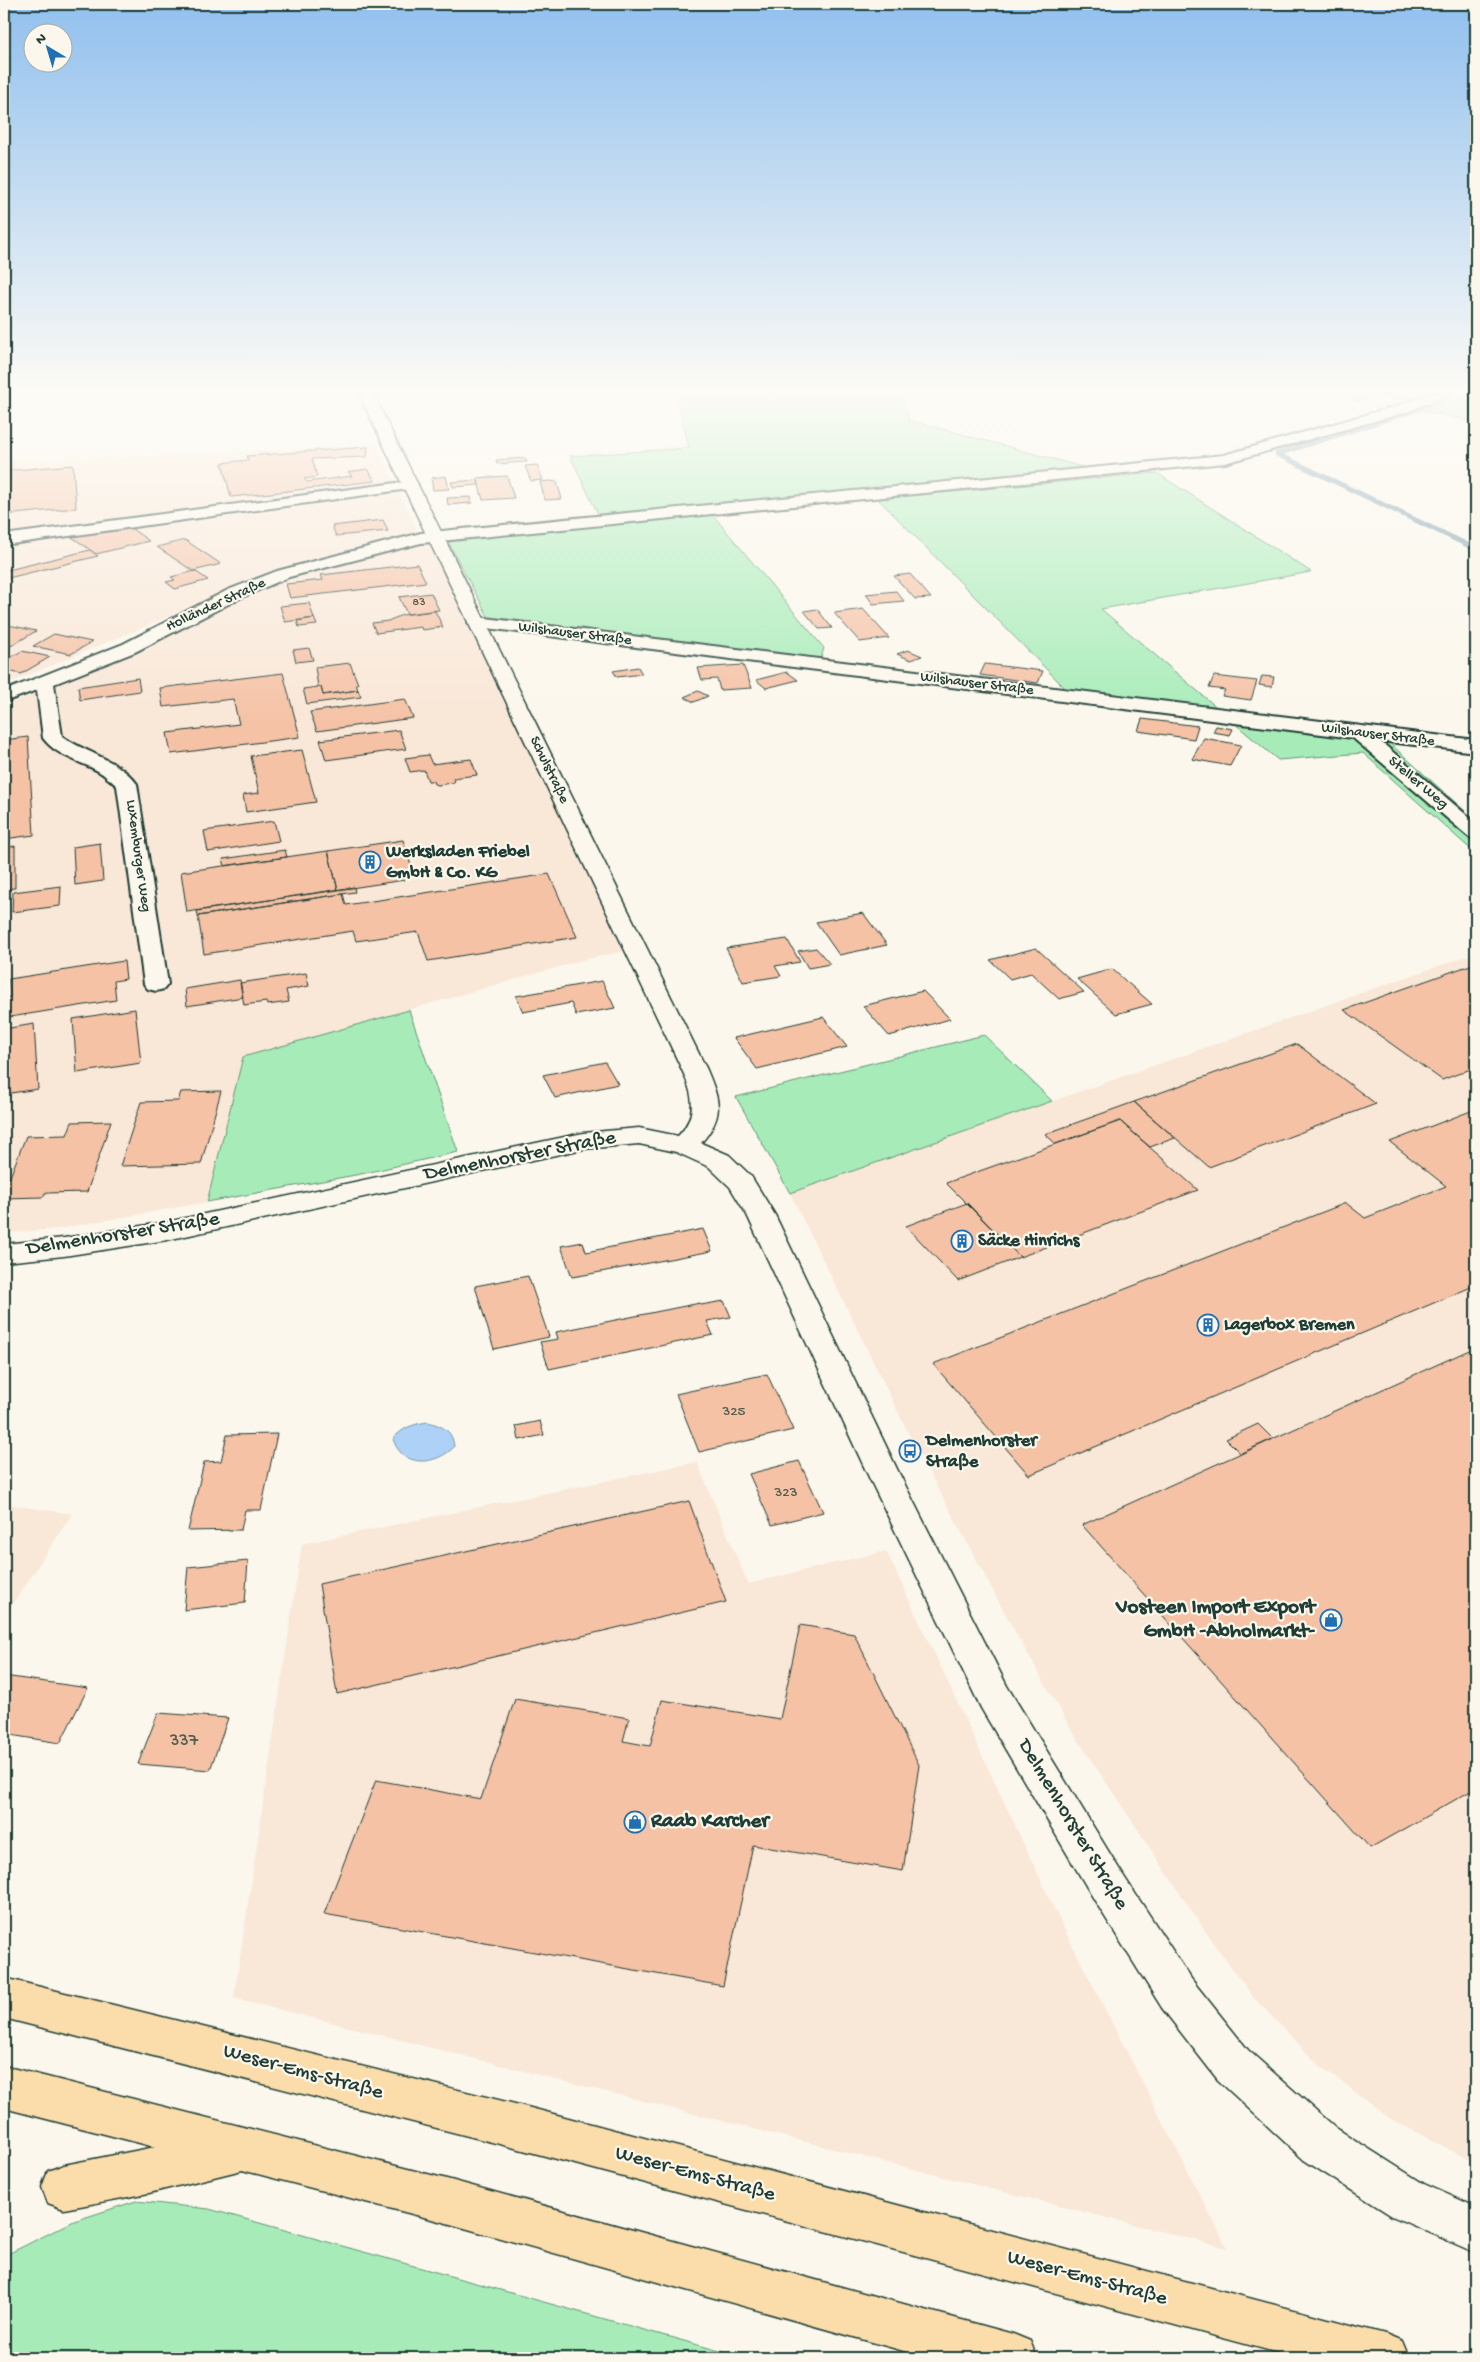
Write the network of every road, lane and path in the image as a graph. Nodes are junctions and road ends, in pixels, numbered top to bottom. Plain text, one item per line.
1 (269, 504) edge
2 (421, 504) edge
3 (762, 504) edge
4 (437, 536) junction
5 (4, 540) edge
6 (477, 622) junction
7 (45, 680) junction
8 (4, 697) edge
9 (1359, 733) junction
10 (1476, 746) edge
11 (1476, 833) edge
12 (156, 984) dead end
13 (684, 1145) junction
14 (4, 1253) edge
15 (4, 1998) edge
16 (4, 2087) edge
17 (243, 2149) junction
18 (64, 2187) dead end
19 (1476, 2230) edge
20 (1013, 2358) edge
21 (1385, 2358) edge

1 - 5 street
2 - 4 street, Schulstraße
3 - 4 street, Holländer Straße
4 - 6 street, Schulstraße
4 - 7 street, Holländer Straße
6 - 9 street, Wilshauser Straße
6 - 13 street, Schulstraße
7 - 8 street, Holländer Straße
7 - 12 street, Luxemburger Weg
9 - 10 street, Wilshauser Straße
9 - 11 street, Steller Weg
13 - 14 street, Delmenhorster Straße
13 - 19 street, Delmenhorster Straße
15 - 21 highway, Weser-Ems-Straße
16 - 17 highway
17 - 18 highway
17 - 20 highway

